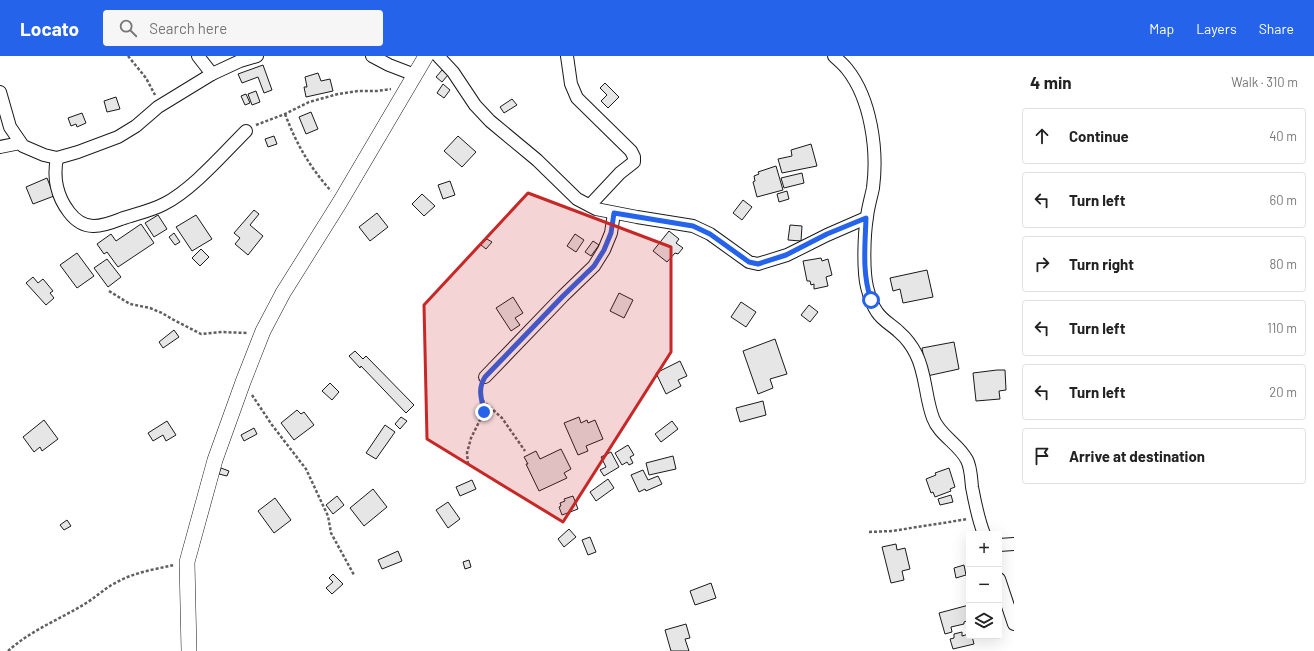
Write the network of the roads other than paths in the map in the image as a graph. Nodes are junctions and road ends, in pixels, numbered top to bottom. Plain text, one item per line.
1 (198, 56) edge
2 (257, 56) edge
3 (372, 56) edge
4 (426, 56) edge
5 (438, 56) edge
6 (567, 56) edge
7 (834, 56) edge
8 (212, 74) junction
9 (413, 79) junction
10 (0, 92) edge
11 (246, 131) road end
12 (20, 143) junction
13 (0, 146) edge
14 (57, 158) junction
15 (590, 205) junction
16 (614, 213) junction
17 (866, 218) junction
18 (485, 377) road end
19 (983, 531) edge
20 (1014, 544) edge
21 (1002, 545) edge
22 (1002, 588) edge
23 (1014, 624) edge
24 (189, 651) edge

1 - 8 street
2 - 8 street
3 - 9 street
4 - 9 street
5 - 15 street
6 - 15 street
7 - 17 street
8 - 14 street
9 - 24 street
10 - 12 street
11 - 14 street
12 - 13 street
12 - 14 street
15 - 16 street
16 - 17 street
16 - 18 street
17 - 19 street
20 - 21 street
22 - 23 street

